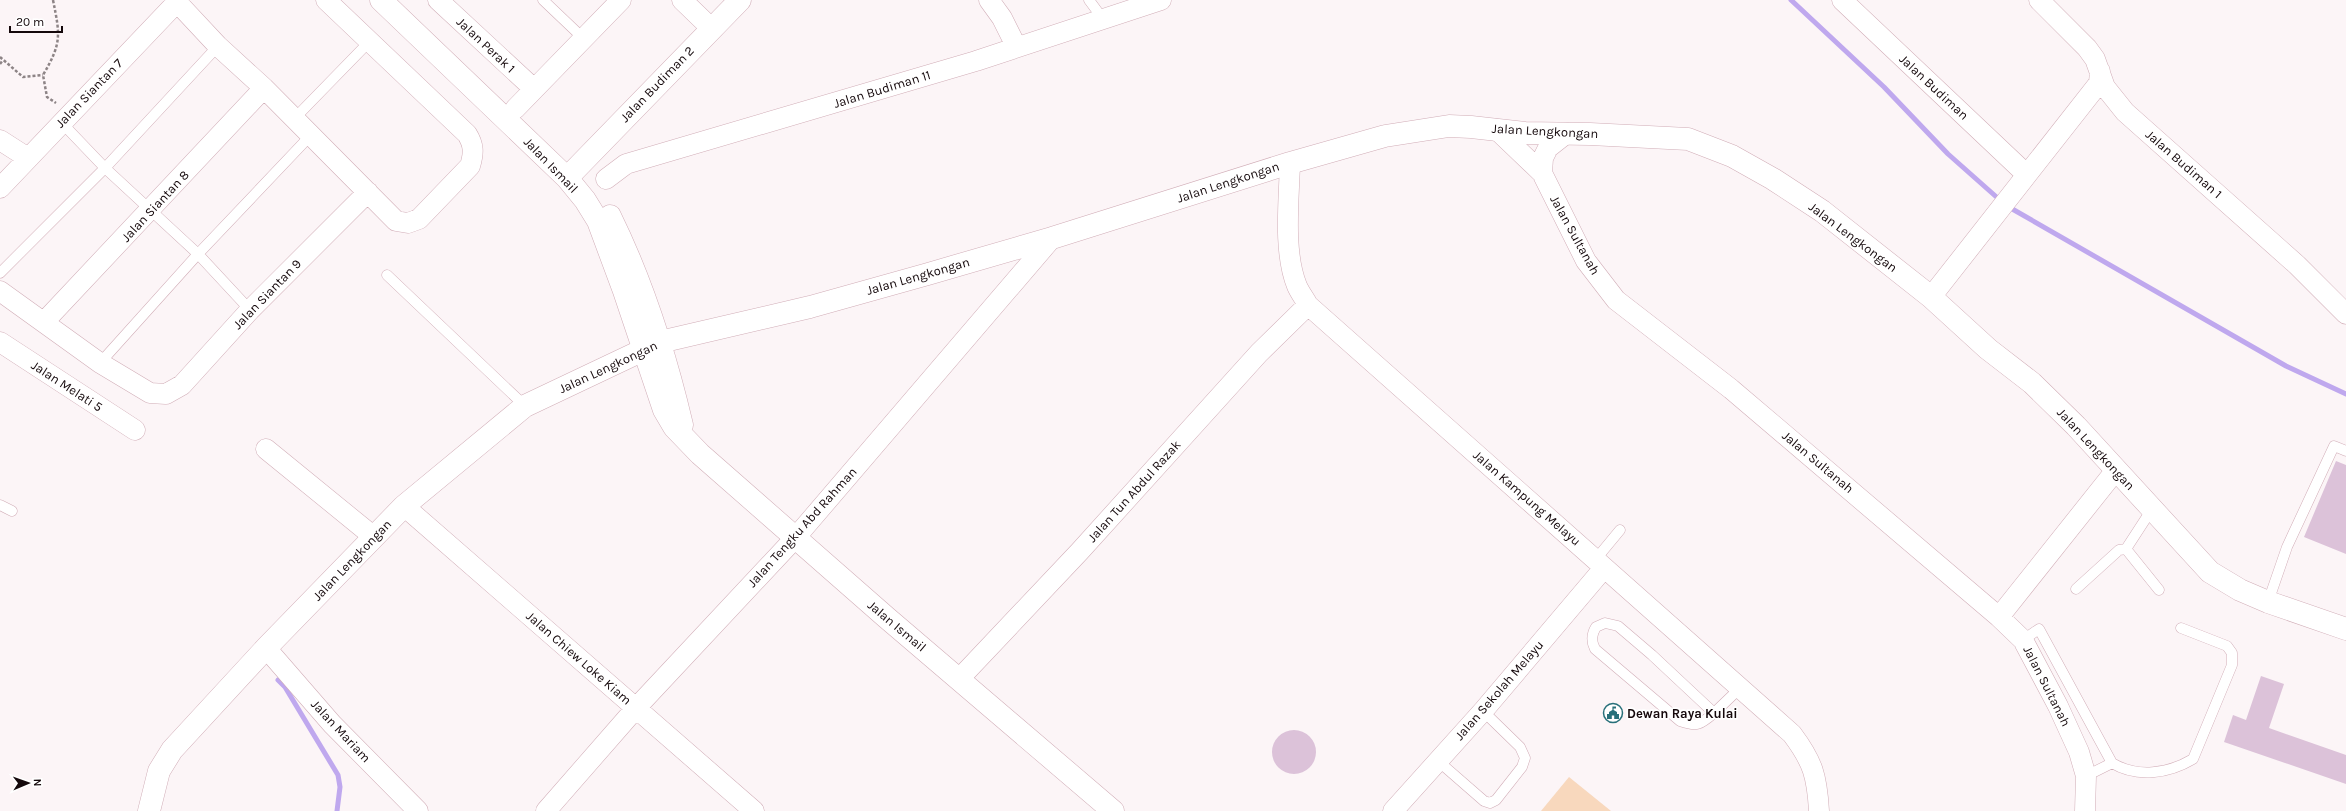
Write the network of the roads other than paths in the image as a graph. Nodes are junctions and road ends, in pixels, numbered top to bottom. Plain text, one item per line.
1 (326, 0) edge
2 (381, 0) edge
3 (400, 0) edge
4 (438, 0) edge
5 (543, 0) edge
6 (622, 0) edge
7 (682, 0) edge
8 (740, 0) edge
9 (989, 0) edge
10 (1089, 0) edge
11 (1160, 0) edge
12 (1842, 0) edge
13 (2039, 0) edge
14 (177, 1) edge
15 (1103, 18) junction
16 (711, 28) junction
17 (584, 39) junction
18 (369, 42) junction
19 (218, 46) junction
20 (1016, 46) junction
21 (2100, 71) junction
22 (264, 88) junction
23 (534, 89) junction
24 (514, 109) junction
25 (65, 118) junction
26 (294, 119) junction
27 (1496, 129) junction
28 (1568, 133) junction
29 (310, 136) junction
30 (0, 140) edge
31 (28, 158) junction
32 (1290, 163) junction
33 (105, 168) junction
34 (571, 173) junction
35 (1542, 173) junction
36 (2026, 174) junction
37 (606, 179) dead end
38 (0, 188) edge
39 (368, 192) junction
40 (150, 212) junction
41 (1052, 238) junction
42 (198, 254) junction
43 (0, 273) edge
44 (387, 275) dead end
45 (0, 291) edge
46 (1931, 297) junction
47 (1308, 305) junction
48 (250, 310) junction
49 (2346, 314) edge
50 (44, 322) junction
51 (0, 342) edge
52 (652, 346) junction
53 (100, 363) junction
54 (525, 406) junction
55 (135, 430) dead end
56 (266, 449) dead end
57 (2346, 451) edge
58 (2116, 470) junction
59 (0, 505) edge
60 (404, 506) junction
61 (2152, 509) junction
62 (12, 511) dead end
63 (1620, 530) dead end
64 (374, 537) junction
65 (796, 537) junction
66 (2126, 549) junction
67 (1600, 564) junction
68 (2076, 589) dead end
69 (2159, 590) dead end
70 (2268, 602) junction
71 (1999, 617) junction
72 (2181, 628) dead end
73 (2346, 629) edge
74 (2023, 640) junction
75 (266, 648) junction
76 (960, 678) junction
77 (1740, 688) junction
78 (636, 708) junction
79 (1483, 711) junction
80 (1714, 713) junction
81 (1437, 760) junction
82 (2112, 763) junction
83 (2086, 776) junction
84 (149, 811) edge
85 (418, 811) edge
86 (546, 811) edge
87 (754, 811) edge
88 (1113, 811) edge
89 (1393, 811) edge
90 (1819, 811) edge
91 (2085, 811) edge

1 - 18 street
2 - 34 street, Jalan Ismail
3 - 24 street, Jalan Ismail
4 - 23 street, Jalan Perak 1
5 - 17 lane
6 - 17 street
7 - 16 street
8 - 16 street, Jalan Budiman 2
9 - 20 street
10 - 15 lane
11 - 15 street, Jalan Budiman 11
12 - 36 street, Jalan Budiman
13 - 21 street, Jalan Budiman 1
14 - 19 street
14 - 25 street, Jalan Siantan 7
15 - 20 street, Jalan Budiman 11
16 - 34 street, Jalan Budiman 2
17 - 23 street
18 - 26 lane
18 - 39 street
19 - 22 street
19 - 33 lane
20 - 37 street, Jalan Budiman 11
21 - 36 street
21 - 49 street, Jalan Budiman 1
22 - 26 street
22 - 40 street, Jalan Siantan 8
23 - 24 street
24 - 34 street, Jalan Ismail
25 - 31 street, Jalan Siantan 7
25 - 33 lane
26 - 29 street
27 - 28 street, Jalan Lengkongan
27 - 32 street, Jalan Lengkongan
27 - 35 street, Jalan Sultanah
28 - 35 street
28 - 46 street, Jalan Lengkongan
29 - 39 street
29 - 42 lane
30 - 31 street
31 - 38 street, Jalan Siantan 7
32 - 41 street, Jalan Lengkongan
32 - 47 street, Jalan Kampung Melayu
33 - 40 lane
33 - 43 lane
34 - 52 street, Jalan Ismail
35 - 71 street, Jalan Sultanah
36 - 46 street
39 - 48 street, Jalan Siantan 9
40 - 42 lane
40 - 50 street, Jalan Siantan 8
41 - 52 street, Jalan Lengkongan
41 - 65 street, Jalan Tengku Abd Rahman
42 - 48 lane
42 - 53 lane
44 - 54 lane
45 - 50 street
46 - 58 street, Jalan Lengkongan
47 - 67 street, Jalan Kampung Melayu
47 - 76 street, Jalan Tun Abdul Razak
48 - 53 street, Jalan Siantan 9
50 - 53 street
51 - 55 street, Jalan Melati 5
52 - 54 street, Jalan Lengkongan
52 - 65 street, Jalan Ismail
54 - 60 street, Jalan Lengkongan
56 - 64 street
57 - 70 lane
58 - 61 street, Jalan Lengkongan
58 - 71 street
59 - 62 lane
60 - 64 street, Jalan Lengkongan
60 - 78 street, Jalan Chiew Loke Kiam
61 - 66 lane
61 - 70 street, Jalan Lengkongan
63 - 67 lane
64 - 75 street, Jalan Lengkongan
65 - 76 street, Jalan Ismail
65 - 78 street, Jalan Tengku Abd Rahman
66 - 68 lane
66 - 69 lane
67 - 77 street, Jalan Kampung Melayu
67 - 79 street, Jalan Sekolah Melayu
70 - 73 street, Jalan Lengkongan
71 - 74 street, Jalan Sultanah
72 - 82 lane
74 - 82 lane
74 - 83 street, Jalan Sultanah
75 - 84 street, Jalan Lengkongan
75 - 85 street, Jalan Mariam
76 - 88 street, Jalan Ismail
77 - 80 lane
77 - 90 street, Jalan Kampung Melayu
78 - 86 street, Jalan Tengku Abd Rahman
78 - 87 street, Jalan Chiew Loke Kiam
79 - 81 street, Jalan Sekolah Melayu
79 - 81 lane
80 - 80 lane
81 - 89 street, Jalan Sekolah Melayu
82 - 83 lane
83 - 91 street, Jalan Sultanah

